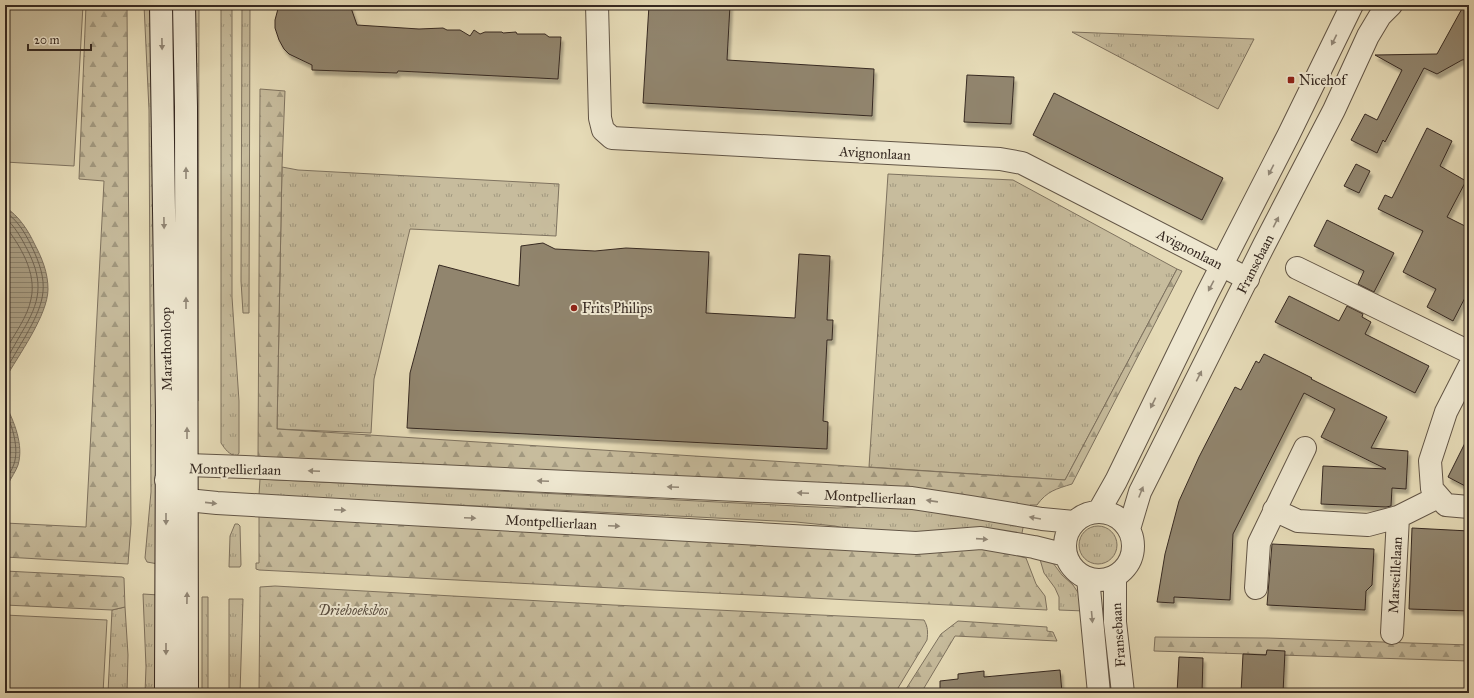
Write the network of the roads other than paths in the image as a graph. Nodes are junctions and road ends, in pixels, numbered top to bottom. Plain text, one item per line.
1 (161, 5) edge
2 (184, 5) edge
3 (597, 5) edge
4 (1352, 5) edge
5 (1391, 5) edge
6 (1222, 265) junction
7 (1297, 268) dead end
8 (1248, 279) junction
9 (1469, 352) edge
10 (1469, 367) edge
11 (1305, 448) dead end
12 (187, 465) junction
13 (166, 480) junction
14 (1438, 497) junction
15 (187, 500) junction
16 (1469, 507) edge
17 (1274, 510) junction
18 (1099, 511) junction
19 (1398, 517) junction
20 (1074, 522) junction
21 (1129, 529) junction
22 (1066, 555) junction
23 (1115, 576) junction
24 (1088, 578) junction
25 (1256, 588) dead end
26 (1392, 633) dead end
27 (166, 693) edge
28 (187, 693) edge
29 (1099, 693) edge
30 (1123, 693) edge

1 -> 13 street, Marathonloop
12 -> 2 street, Marathonloop
3 - 6 street, Avignonlaan
4 -> 6 street, Fransebaan
8 -> 5 street, Fransebaan
6 - 8 street, Avignonlaan
6 -> 18 street, Fransebaan
7 - 9 street
21 -> 8 street, Fransebaan
10 - 14 street
11 - 17 street
12 - 13 street, Montpellierlaan
12 - 15 street, Marathonloop
20 -> 12 street, Montpellierlaan
13 - 15 street, Montpellierlaan
13 -> 27 street, Marathonloop
14 - 16 street
14 - 19 street
15 -> 22 street, Montpellierlaan
28 -> 15 street, Marathonloop
17 - 19 street
17 - 25 street
18 - 20 street
18 - 21 street
19 - 26 street, Marseillelaan
20 - 22 street
21 - 23 street
22 - 24 street
23 - 24 street
23 - 30 street, Fransebaan
24 -> 29 street, Fransebaan

